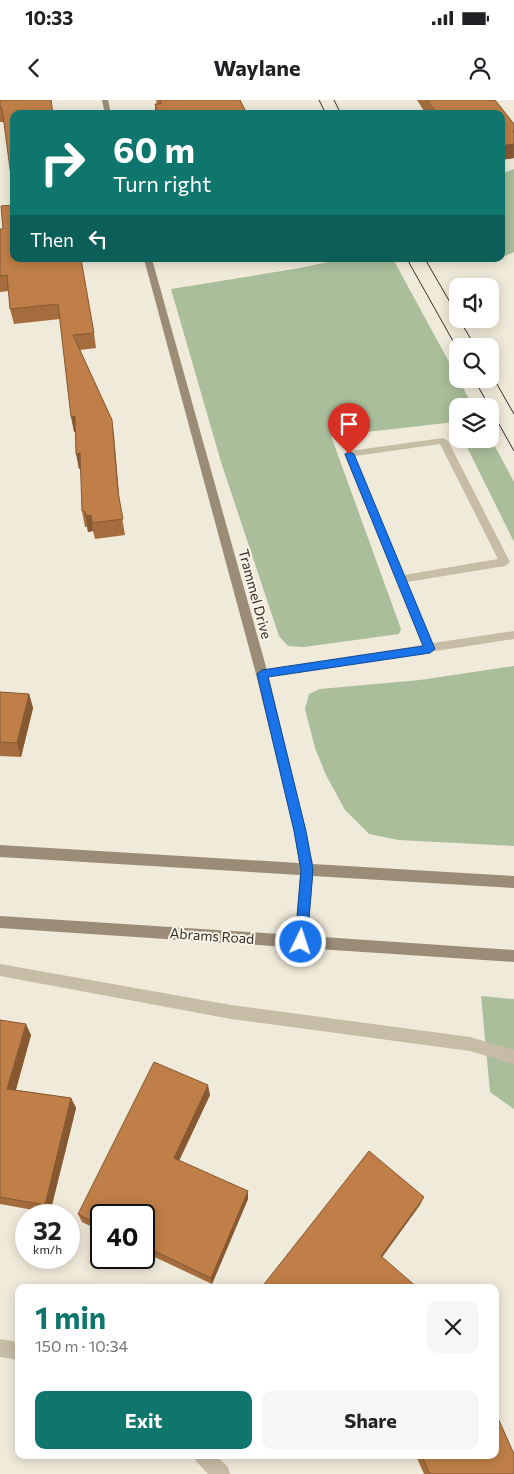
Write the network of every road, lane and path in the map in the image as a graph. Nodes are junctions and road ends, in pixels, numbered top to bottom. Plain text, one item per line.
1 (149, 262) edge
2 (400, 578) junction
3 (514, 635) edge
4 (430, 649) junction
5 (262, 674) junction
6 (0, 851) edge
7 (307, 870) junction
8 (514, 882) edge
9 (0, 922) edge
10 (301, 942) junction
11 (514, 956) edge
12 (0, 970) edge
13 (514, 1058) edge
14 (0, 1348) edge
15 (15, 1350) edge
16 (206, 1459) edge
17 (221, 1474) edge

1 - 5 street, Trammel Drive
2 - 2 street
2 - 4 street
3 - 4 street
4 - 5 street
5 - 7 street, Trammel Drive
6 - 7 street
7 - 8 street
7 - 10 street, Trammel Drive
9 - 10 street, Abrams Road
10 - 11 street, Abrams Road
12 - 13 street
14 - 15 street
16 - 17 street

